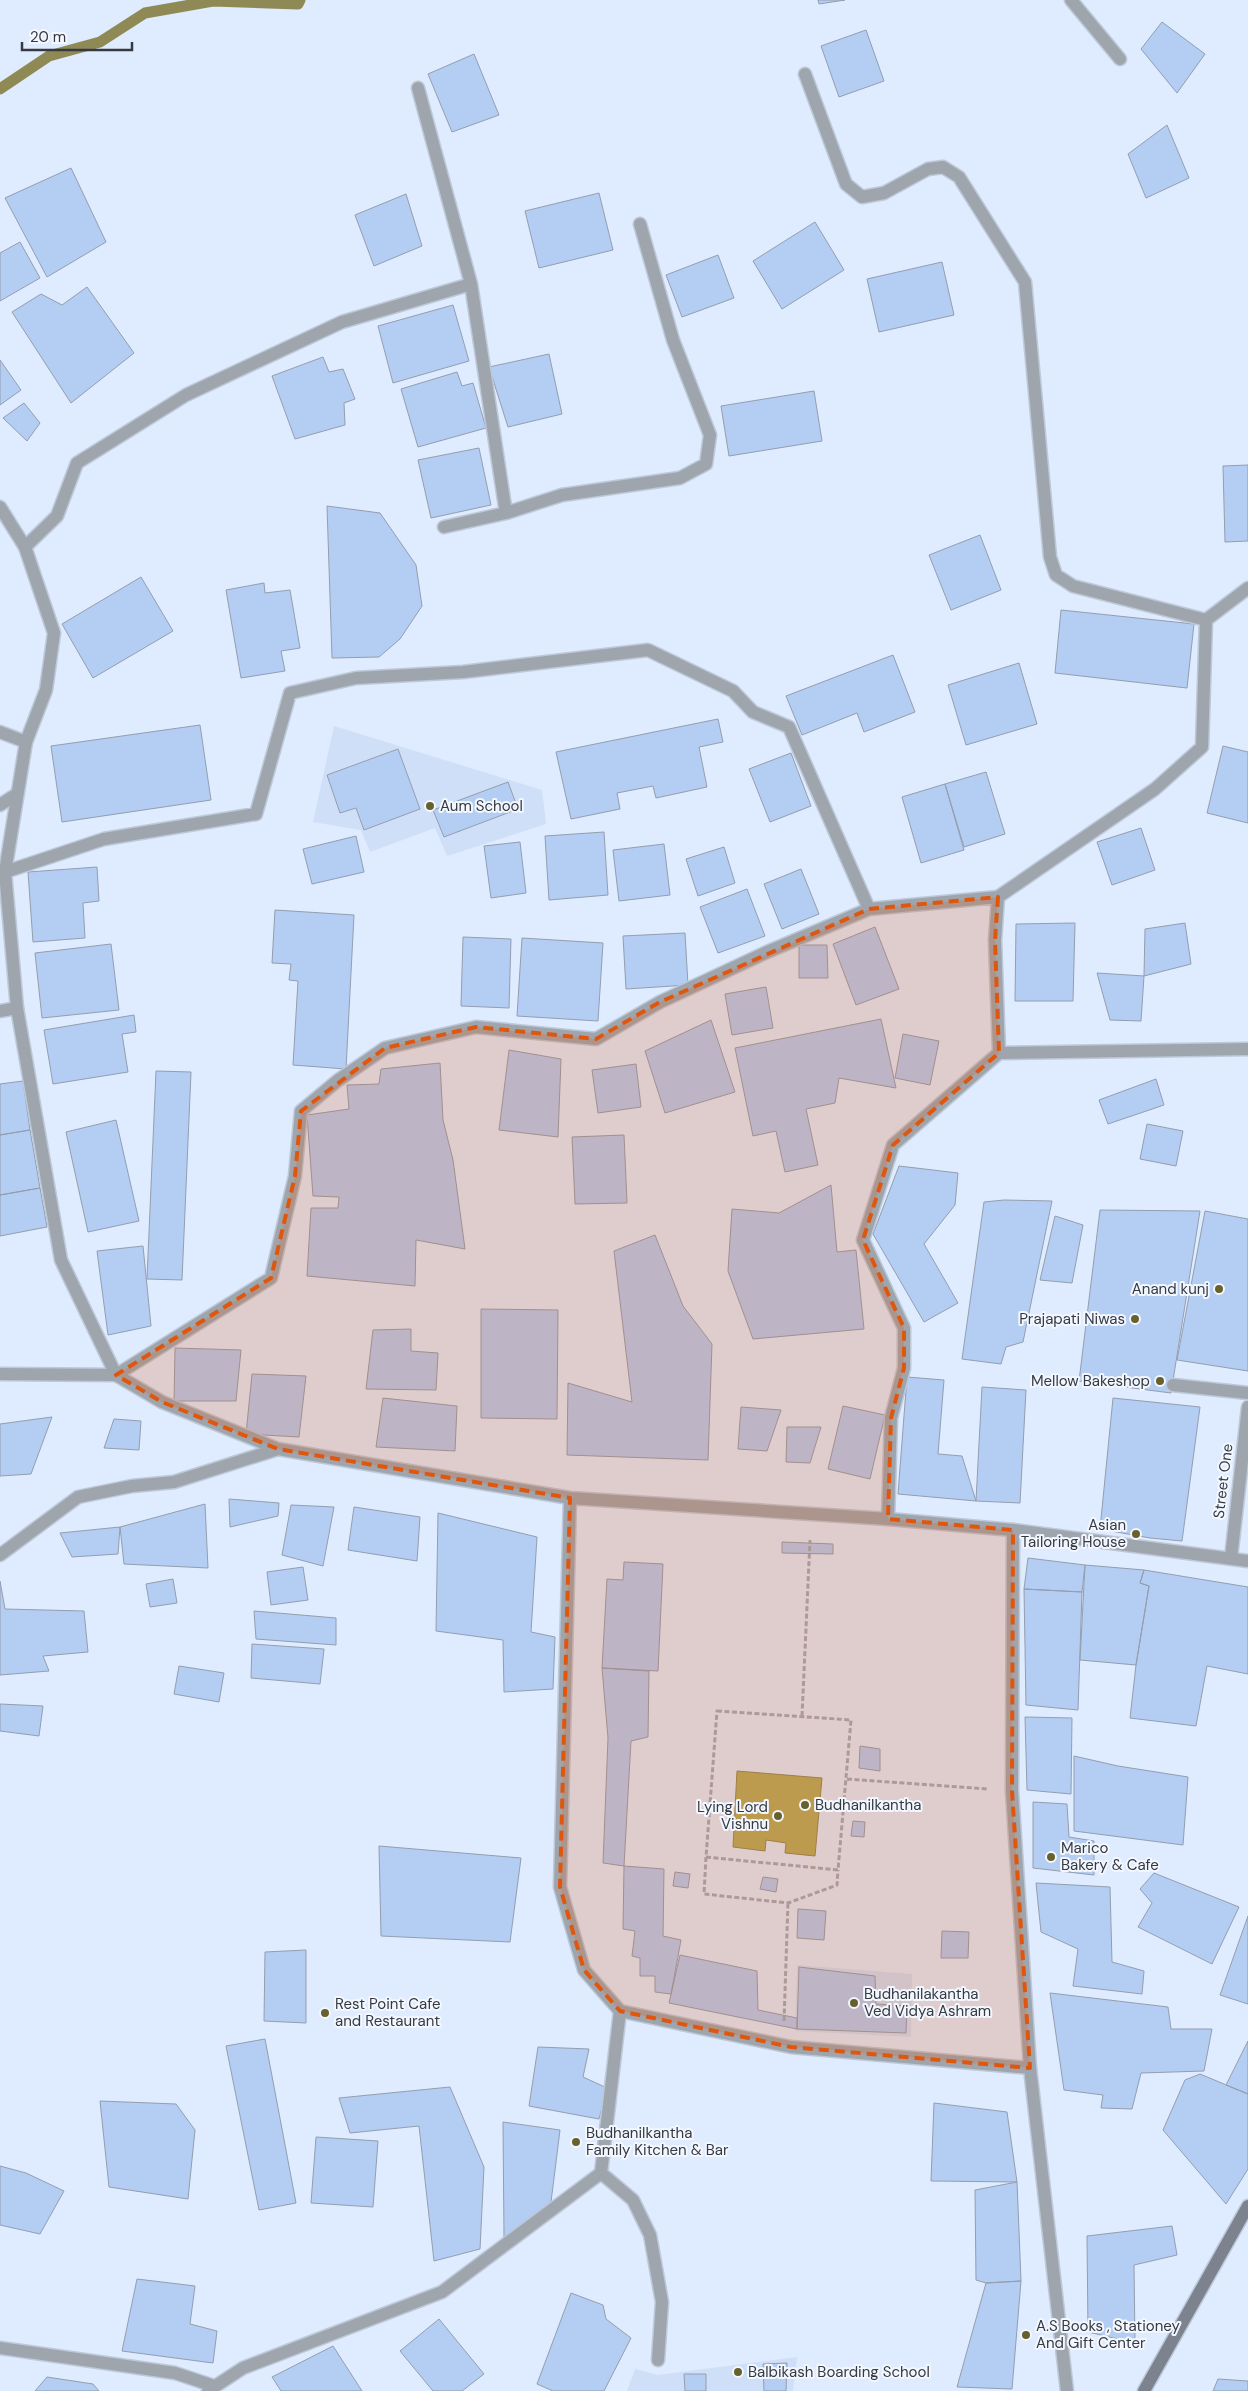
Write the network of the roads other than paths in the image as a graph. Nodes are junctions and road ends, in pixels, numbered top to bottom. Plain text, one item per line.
1 (1071, 0) edge
2 (1120, 59) dead end
3 (805, 74) dead end
4 (418, 88) dead end
5 (640, 224) dead end
6 (471, 284) junction
7 (0, 507) edge
8 (506, 513) junction
9 (444, 527) dead end
10 (24, 547) junction
11 (1248, 588) edge
12 (1206, 620) junction
13 (0, 732) edge
14 (26, 742) junction
15 (17, 794) junction
16 (0, 805) edge
17 (5, 872) junction
18 (998, 897) junction
19 (869, 909) junction
20 (17, 1008) junction
21 (0, 1011) edge
22 (1248, 1049) edge
23 (999, 1053) junction
24 (0, 1374) edge
25 (116, 1375) junction
26 (1173, 1385) dead end
27 (1248, 1393) edge
28 (1248, 1407) edge
29 (278, 1449) junction
30 (570, 1498) junction
31 (888, 1519) junction
32 (1013, 1530) junction
33 (0, 1555) edge
34 (1231, 1558) junction
35 (1248, 1561) edge
36 (620, 2011) junction
37 (1030, 2068) junction
38 (601, 2173) junction
39 (1248, 2206) edge
40 (0, 2348) edge
41 (658, 2360) dead end
42 (211, 2388) edge
43 (1067, 2391) edge
44 (1144, 2391) edge

1 - 2 street
3 - 12 street
4 - 6 street
5 - 8 street
6 - 8 street
6 - 10 street
7 - 10 street
8 - 9 street
10 - 14 street
11 - 12 street
12 - 18 street
13 - 14 street
14 - 15 street
15 - 16 street
15 - 17 street
17 - 19 street
17 - 20 street
18 - 19 street
18 - 23 street
19 - 25 street
20 - 21 street
20 - 25 street
22 - 23 street
23 - 31 street
24 - 25 street
25 - 29 street
26 - 27 street
28 - 34 street, Street One
29 - 30 street
29 - 33 street
30 - 31 street
30 - 36 street
31 - 32 street
32 - 34 street
32 - 37 street
34 - 35 street
36 - 37 street
36 - 38 street
37 - 43 street
38 - 41 street
38 - 42 street
39 - 44 main road
40 - 42 street

